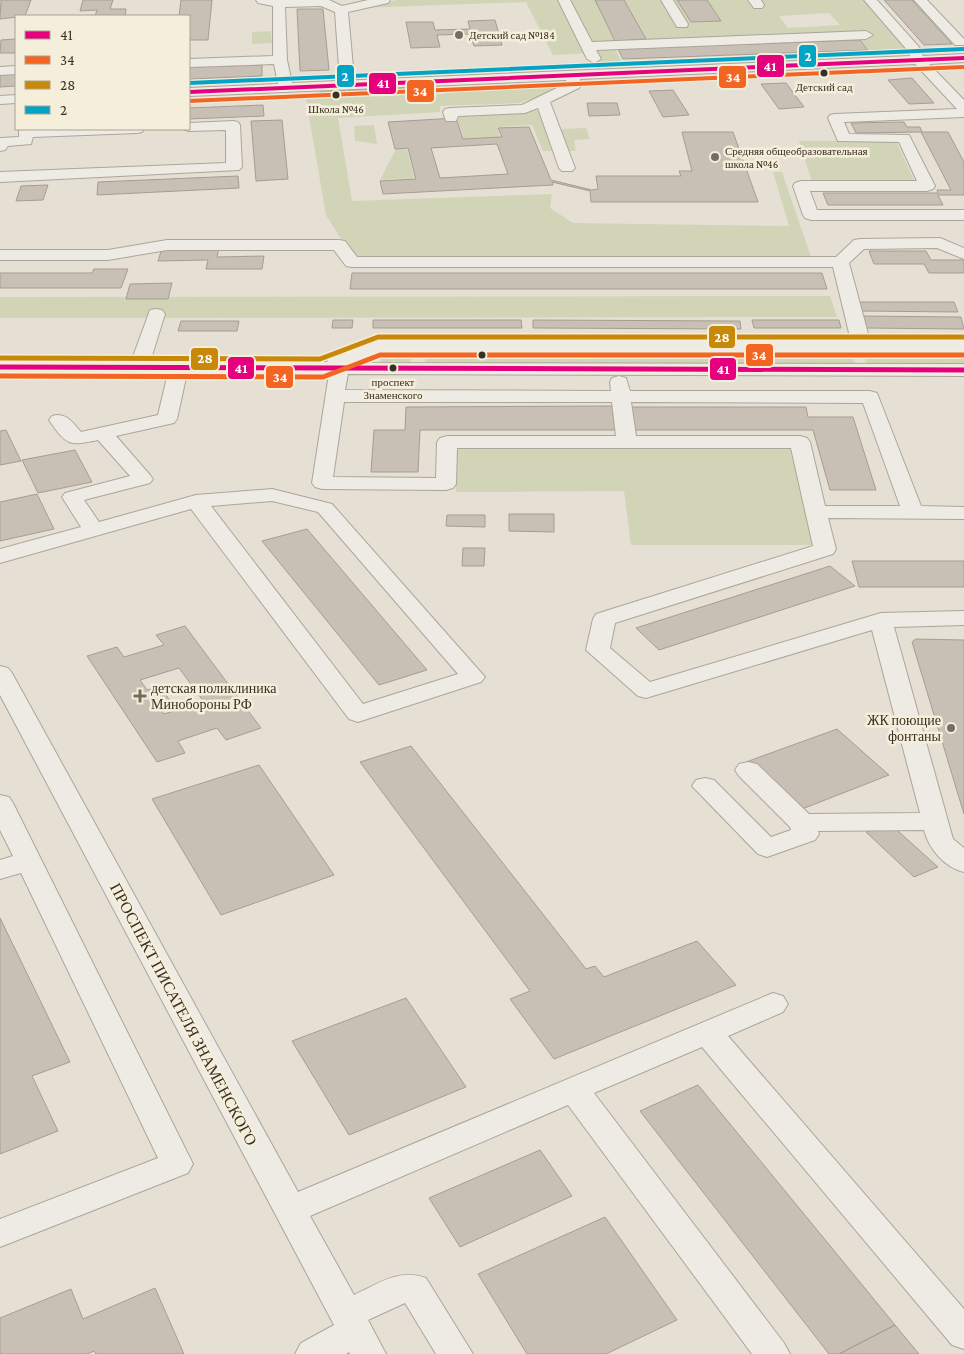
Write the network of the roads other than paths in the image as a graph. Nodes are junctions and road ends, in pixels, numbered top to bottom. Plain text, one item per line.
1 (262, 0) edge
2 (384, 0) edge
3 (564, 0) edge
4 (667, 0) edge
5 (870, 0) edge
6 (920, 0) edge
7 (284, 1) edge
8 (341, 10) junction
9 (682, 24) dead end
10 (866, 36) dead end
11 (960, 42) dead end
12 (587, 46) junction
13 (964, 58) edge
14 (280, 60) junction
15 (918, 60) junction
16 (190, 63) edge
17 (346, 67) dead end
18 (15, 70) edge
19 (0, 71) edge
20 (602, 74) junction
21 (572, 75) junction
22 (286, 88) junction
23 (190, 92) edge
24 (15, 99) edge
25 (0, 100) edge
26 (543, 101) junction
27 (964, 108) edge
28 (964, 113) edge
29 (451, 118) dead end
30 (190, 127) edge
31 (82, 130) edge
32 (26, 131) edge
33 (0, 147) edge
34 (567, 168) dead end
35 (0, 177) edge
36 (964, 215) edge
37 (964, 254) edge
38 (0, 255) edge
39 (840, 262) junction
40 (156, 314) dead end
41 (433, 346) junction
42 (862, 346) junction
43 (964, 346) edge
44 (0, 367) edge
45 (139, 367) junction
46 (179, 367) junction
47 (330, 368) junction
48 (432, 368) junction
49 (618, 369) junction
50 (964, 370) edge
51 (334, 396) junction
52 (621, 397) junction
53 (59, 420) dead end
54 (102, 433) junction
55 (627, 442) junction
56 (196, 501) junction
57 (817, 512) junction
58 (913, 513) junction
59 (964, 513) edge
60 (94, 530) junction
61 (0, 556) edge
62 (964, 618) edge
63 (881, 620) junction
64 (0, 673) edge
65 (748, 770) dead end
66 (705, 786) dead end
67 (0, 803) edge
68 (935, 821) junction
69 (802, 823) junction
70 (28, 861) junction
71 (964, 863) edge
72 (0, 870) edge
73 (773, 1004) dead end
74 (707, 1032) junction
75 (573, 1089) junction
76 (290, 1210) junction
77 (0, 1233) edge
78 (357, 1333) edge
79 (964, 1334) edge
80 (313, 1354) edge
81 (455, 1354) edge
82 (772, 1354) edge

1 - 7 street
2 - 8 street
3 - 12 street
4 - 9 street
5 - 15 street
6 - 11 street
7 - 8 street
7 - 14 street
8 - 17 street
10 - 12 street
12 - 20 street
13 - 15 street
14 - 16 street
14 - 22 street
15 - 20 street
15 - 27 street
18 - 19 street
20 - 21 street
21 - 22 street
21 - 26 street
22 - 23 street
24 - 25 street
26 - 29 street
26 - 34 street
28 - 36 street
30 - 35 street
31 - 32 street
32 - 33 street
37 - 39 street
38 - 39 street
39 - 42 street
40 - 45 street
41 - 42 street
41 - 47 street
41 - 48 street
42 - 43 street
44 - 45 street
45 - 46 street
46 - 47 street
46 - 54 street
47 - 48 street
47 - 51 street
48 - 49 street
49 - 50 street
49 - 52 street
51 - 52 street
51 - 55 street
52 - 55 street
52 - 58 street
53 - 54 street
54 - 60 street
55 - 57 street
56 - 56 street
56 - 60 street
57 - 58 street
57 - 63 street
58 - 59 street
60 - 61 street
62 - 63 street
63 - 68 street
64 - 76 street, ПРОСПЕКТ ПИСАТЕЛЯ ЗНАМЕНСКОГО
65 - 69 street
66 - 69 street
67 - 70 street
68 - 69 street
68 - 71 street
70 - 72 street
70 - 77 street
73 - 74 street
74 - 75 street
74 - 79 street
75 - 76 street
75 - 82 street
76 - 78 street, ПРОСПЕКТ ПИСАТЕЛЯ ЗНАМЕНСКОГО
78 - 80 street
78 - 81 street

